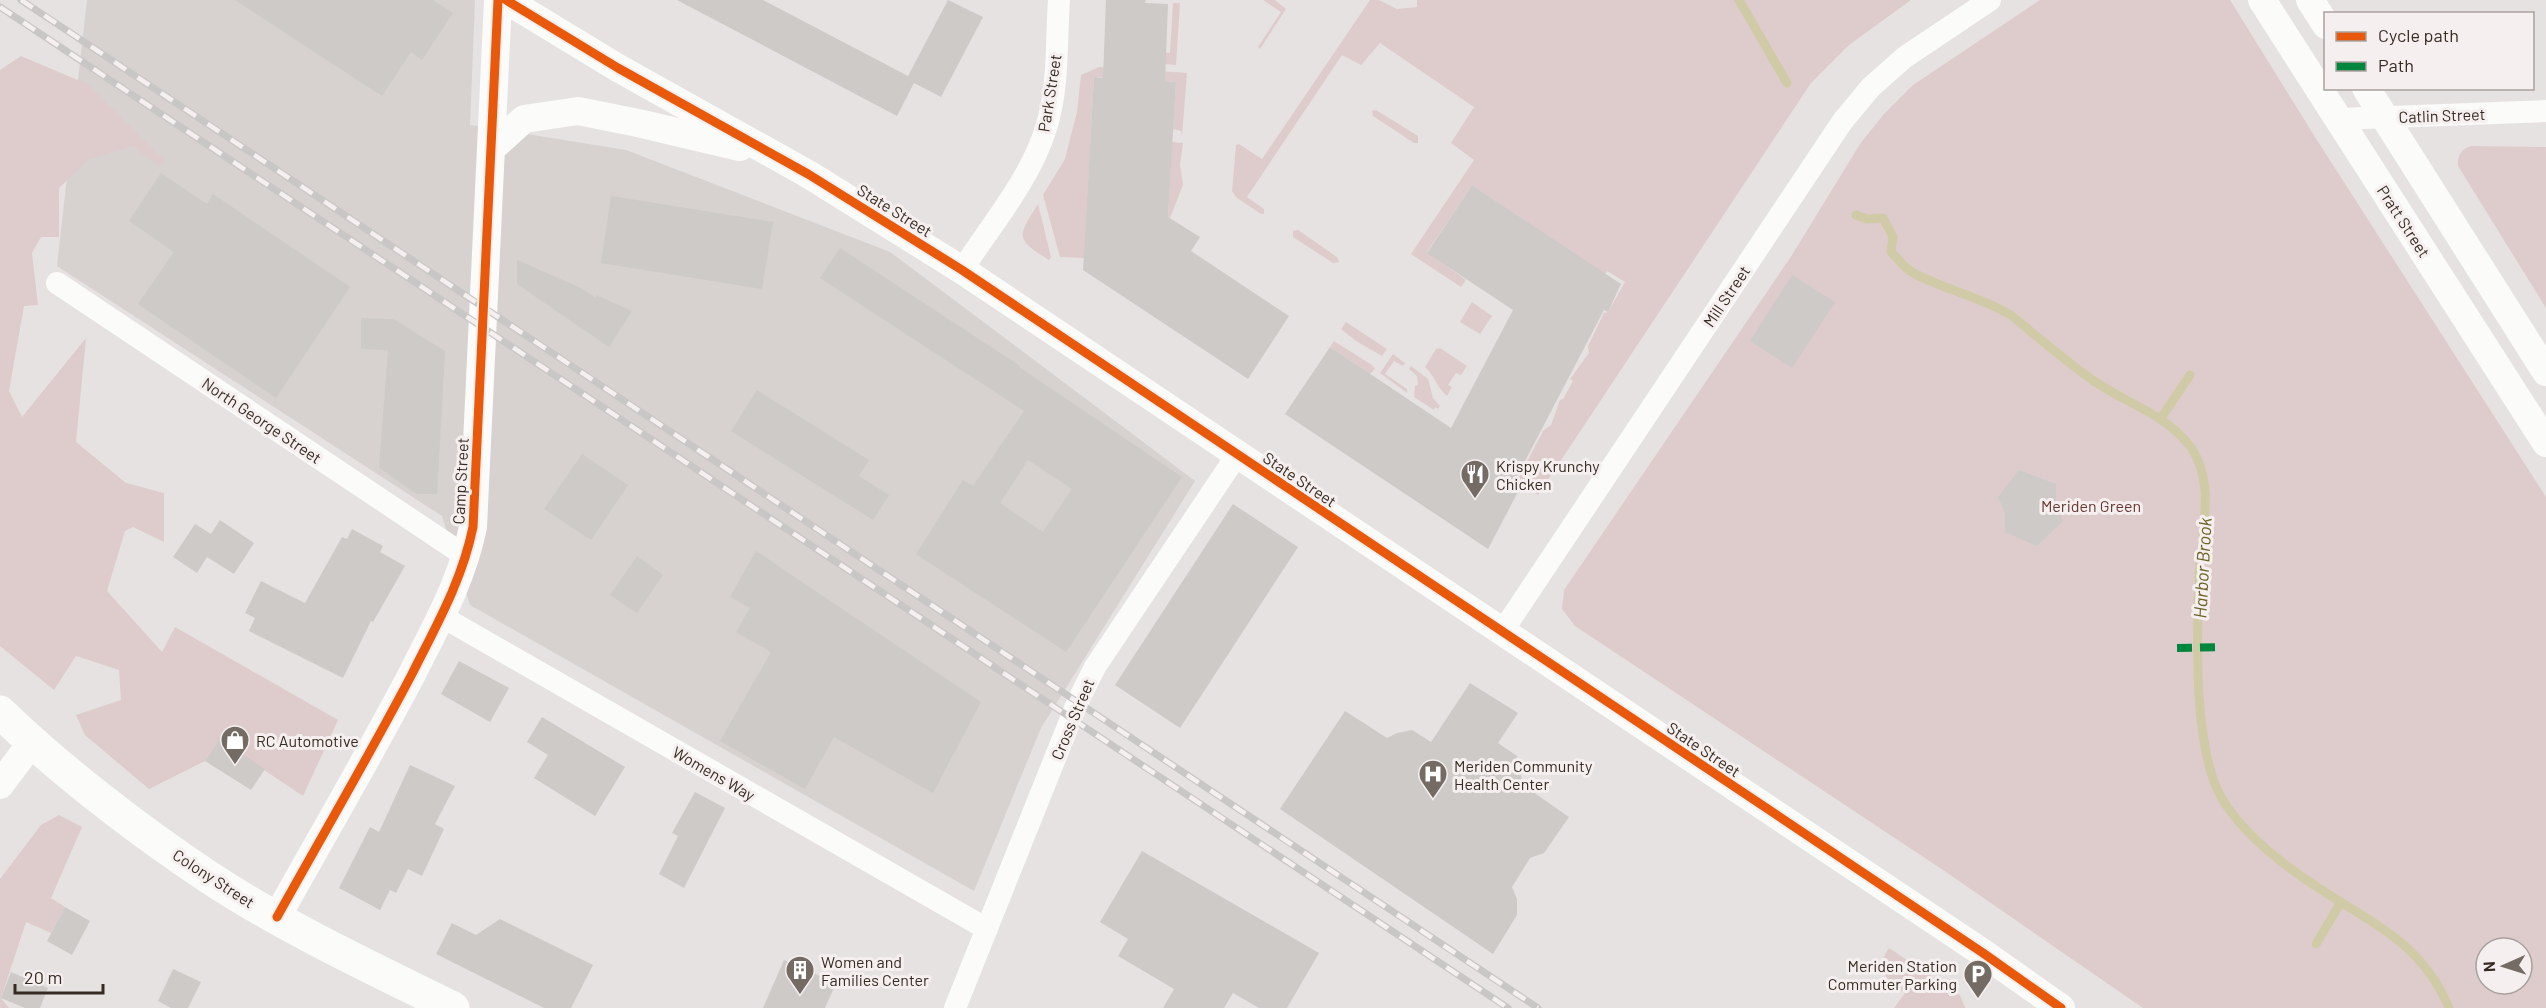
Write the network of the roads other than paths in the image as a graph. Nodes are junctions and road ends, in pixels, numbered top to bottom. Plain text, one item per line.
1 (498, 0) edge
2 (506, 0) edge
3 (1059, 0) edge
4 (1990, 0) edge
5 (2262, 0) edge
6 (2310, 0) edge
7 (2324, 23) edge
8 (2367, 90) edge
9 (2546, 111) edge
10 (2385, 117) junction
11 (2338, 119) junction
12 (491, 149) junction
13 (775, 156) junction
14 (962, 270) junction
15 (57, 283) dead end
16 (2546, 372) edge
17 (2546, 443) edge
18 (1237, 455) junction
19 (467, 557) junction
20 (441, 616) junction
21 (1502, 632) junction
22 (0, 712) edge
23 (32, 742) junction
24 (0, 785) edge
25 (277, 917) junction
26 (987, 929) junction
27 (453, 1008) edge
28 (955, 1008) edge
29 (2061, 1008) edge

1 - 12 street, Camp Street
2 - 13 street, State Street
3 - 14 street, Park Street
4 - 21 street, Mill Street
5 - 11 street, Pratt Street
6 - 7 street
8 - 10 street
9 - 10 street, Catlin Street
10 - 11 street, Catlin Street
10 - 16 street
11 - 17 street, Pratt Street
12 - 13 street
12 - 19 street, Camp Street
13 - 14 street, State Street
14 - 18 street, State Street
15 - 19 street, North George Street
18 - 21 street, State Street
18 - 26 street, Cross Street
19 - 20 street, Camp Street
20 - 25 street, Camp Street
20 - 26 street, Womens Way
21 - 29 street, State Street
22 - 23 main road, Colony Street
23 - 24 street
23 - 25 main road, Colony Street
25 - 27 main road, Colony Street
26 - 28 street, Cross Street

